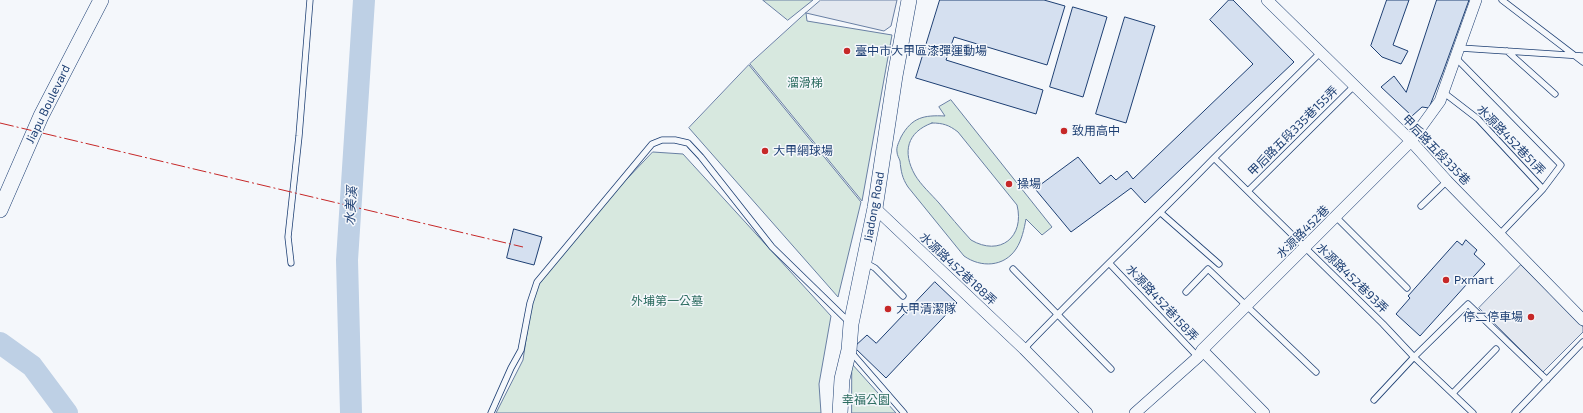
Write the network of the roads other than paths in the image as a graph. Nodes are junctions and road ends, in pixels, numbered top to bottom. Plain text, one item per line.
1 (101, 0) edge
2 (310, 0) edge
3 (909, 0) edge
4 (1476, 0) edge
5 (1502, 0) edge
6 (1269, 1) edge
7 (1507, 51) junction
8 (1320, 53) junction
9 (1458, 53) junction
10 (1574, 55) junction
11 (1583, 56) edge
12 (1583, 62) edge
13 (1354, 86) junction
14 (1444, 92) junction
15 (1556, 94) dead end
16 (1411, 141) junction
17 (1214, 158) junction
18 (1447, 181) junction
19 (1543, 189) junction
20 (1248, 191) junction
21 (1421, 206) dead end
22 (875, 208) junction
23 (0, 210) edge
24 (1161, 213) junction
25 (1336, 216) junction
26 (1500, 234) junction
27 (1305, 248) junction
28 (864, 262) junction
29 (291, 263) dead end
30 (1110, 264) junction
31 (1219, 264) dead end
32 (1013, 269) dead end
33 (1407, 288) dead end
34 (1186, 292) dead end
35 (903, 296) dead end
36 (1248, 306) junction
37 (1058, 314) junction
38 (1583, 320) edge
39 (851, 324) junction
40 (1583, 342) edge
41 (1024, 349) junction
42 (1496, 349) dead end
43 (850, 350) junction
44 (1200, 354) junction
45 (1414, 357) junction
46 (1111, 370) dead end
47 (1316, 372) dead end
48 (1547, 380) junction
49 (1453, 393) junction
50 (1374, 400) dead end
51 (1260, 412) edge
52 (491, 413) edge
53 (840, 413) edge
54 (904, 413) edge
55 (1087, 413) edge
56 (1135, 413) edge
57 (1473, 413) edge
58 (1515, 413) edge

1 - 23 street, Jiapu Boulevard
2 - 29 lane
3 - 22 street, Jiadong Road
4 - 9 street, 水源路452巷
5 - 10 lane
6 - 8 street, 甲后路五段335巷
7 - 9 lane
7 - 10 lane
7 - 15 lane
8 - 13 street, 甲后路五段335巷
8 - 17 lane, 水源路452巷158弄
9 - 14 street, 水源路452巷
9 - 19 lane
10 - 11 lane
10 - 12 lane
13 - 16 street, 甲后路五段335巷
13 - 20 lane, 甲后路五段335巷155弄
14 - 16 street, 水源路452巷
14 - 19 lane, 水源路452巷51弄
16 - 18 street, 甲后路五段335巷
16 - 25 street, 水源路452巷
17 - 20 lane, 水源路452巷93弄
17 - 24 lane, 水源路452巷158弄
18 - 21 lane
18 - 26 street, 甲后路五段335巷
19 - 26 lane
20 - 27 lane, 水源路452巷93弄
22 - 28 street, Jiadong Road
22 - 41 street, 水源路452巷188弄
24 - 30 lane, 水源路452巷158弄
24 - 31 lane
25 - 27 street, 水源路452巷
25 - 33 lane
26 - 38 street, 甲后路五段335巷
27 - 36 street, 水源路452巷
27 - 45 lane, 水源路452巷93弄
28 - 35 lane
28 - 39 street, Jiadong Road
30 - 37 lane, 水源路452巷158弄
30 - 44 lane, 水源路452巷158弄
32 - 37 lane
34 - 36 lane
36 - 44 street, 水源路452巷
36 - 47 lane
37 - 41 lane
37 - 46 lane
39 - 43 street, Jiadong Road
39 - 52 lane
40 - 48 lane
41 - 55 street, 水源路452巷188弄
42 - 49 lane
43 - 53 street, Jiadong Road
43 - 54 lane
44 - 51 street
44 - 56 street, 水源路452巷
45 - 48 lane
45 - 49 lane, 水源路452巷93弄
45 - 50 lane
48 - 58 lane
49 - 57 lane, 水源路452巷93弄

